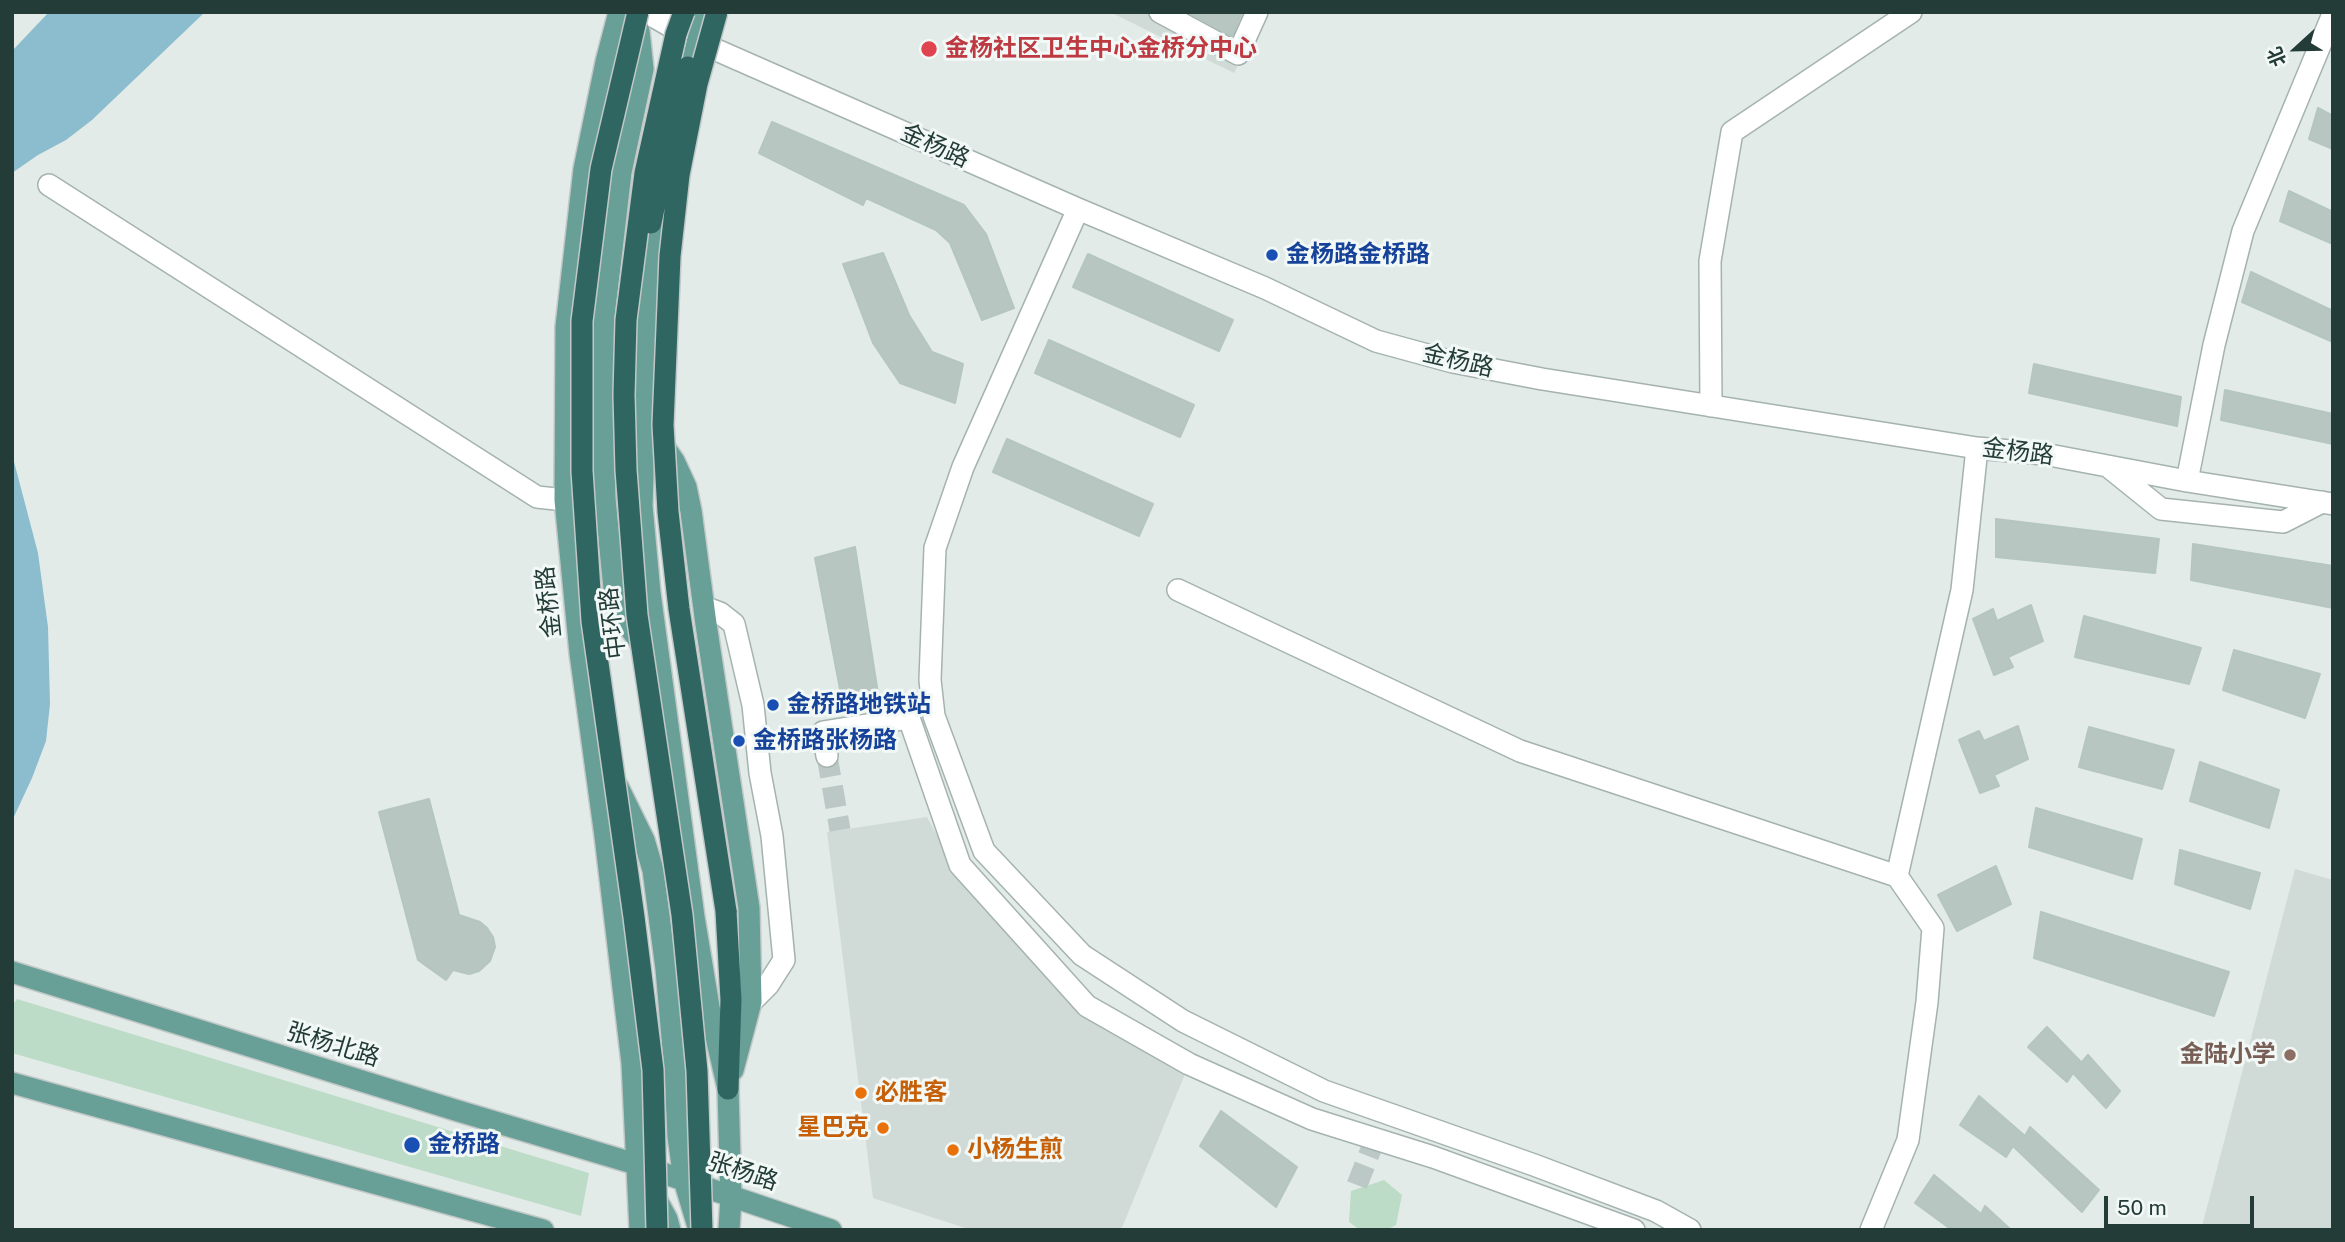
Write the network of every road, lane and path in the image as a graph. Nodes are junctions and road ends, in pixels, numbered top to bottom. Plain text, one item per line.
1 (619, 12) edge
2 (629, 12) edge
3 (638, 12) edge
4 (646, 12) edge
5 (675, 12) edge
6 (684, 12) edge
7 (705, 12) edge
8 (717, 12) edge
9 (1160, 12) edge
10 (1257, 12) edge
11 (1911, 12) edge
12 (2333, 14) edge
13 (696, 41) junction
14 (50, 185) dead end
15 (1077, 209) junction
16 (624, 395) junction
17 (1711, 406) junction
18 (603, 416) junction
19 (645, 419) junction
20 (1977, 448) junction
21 (2109, 467) junction
22 (2187, 481) junction
23 (565, 500) junction
24 (2328, 503) edge
25 (642, 506) junction
26 (1178, 590) dead end
27 (704, 607) junction
28 (661, 670) junction
29 (591, 732) junction
30 (827, 756) tunnel mouth
31 (1898, 876) junction
32 (18, 974) edge
33 (751, 1002) junction
34 (12, 1083) edge
35 (728, 1089) junction
36 (639, 1165) junction
37 (684, 1180) junction
38 (731, 1196) junction
39 (543, 1230) edge
40 (640, 1230) edge
41 (657, 1230) edge
42 (670, 1230) edge
43 (701, 1230) edge
44 (729, 1230) edge
45 (831, 1230) edge
46 (1634, 1230) edge
47 (1690, 1230) edge
48 (1871, 1230) edge

1 - 23 main road, 金桥路
2 - 18 main road
3 - 41 highway, 中环路, bridge
4 - 13 street, 金杨路
5 - 13 main road
6 - 16 highway, 中环路, bridge
7 - 13 main road
7 - 16 highway, bridge
8 - 35 highway, bridge
9 - 10 street
11 - 17 street
12 - 22 street
13 - 15 street, 金杨路
13 - 19 main road
14 - 23 street
15 - 17 street, 金杨路
15 - 47 street
16 - 43 highway, 中环路, bridge
17 - 20 street, 金杨路
18 - 25 main road
18 - 28 main road
19 - 25 main road
19 - 27 main road
20 - 21 street, 金杨路
20 - 31 street
21 - 22 street, 金杨路
21 - 24 street
22 - 24 street, 金杨路
23 - 29 main road, 金桥路
25 - 28 main road
26 - 31 street
27 - 33 main road
27 - 33 street
28 - 35 main road
29 - 36 main road, 金桥路
29 - 37 main road
30 - 46 street
31 - 48 street
32 - 36 main road, 张杨北路
33 - 35 main road
34 - 39 main road
35 - 38 main road
36 - 37 main road, 张杨路
36 - 40 main road, 金桥路
36 - 42 main road
37 - 38 main road, 张杨路
37 - 43 main road
38 - 44 main road
38 - 45 main road, 张杨路

